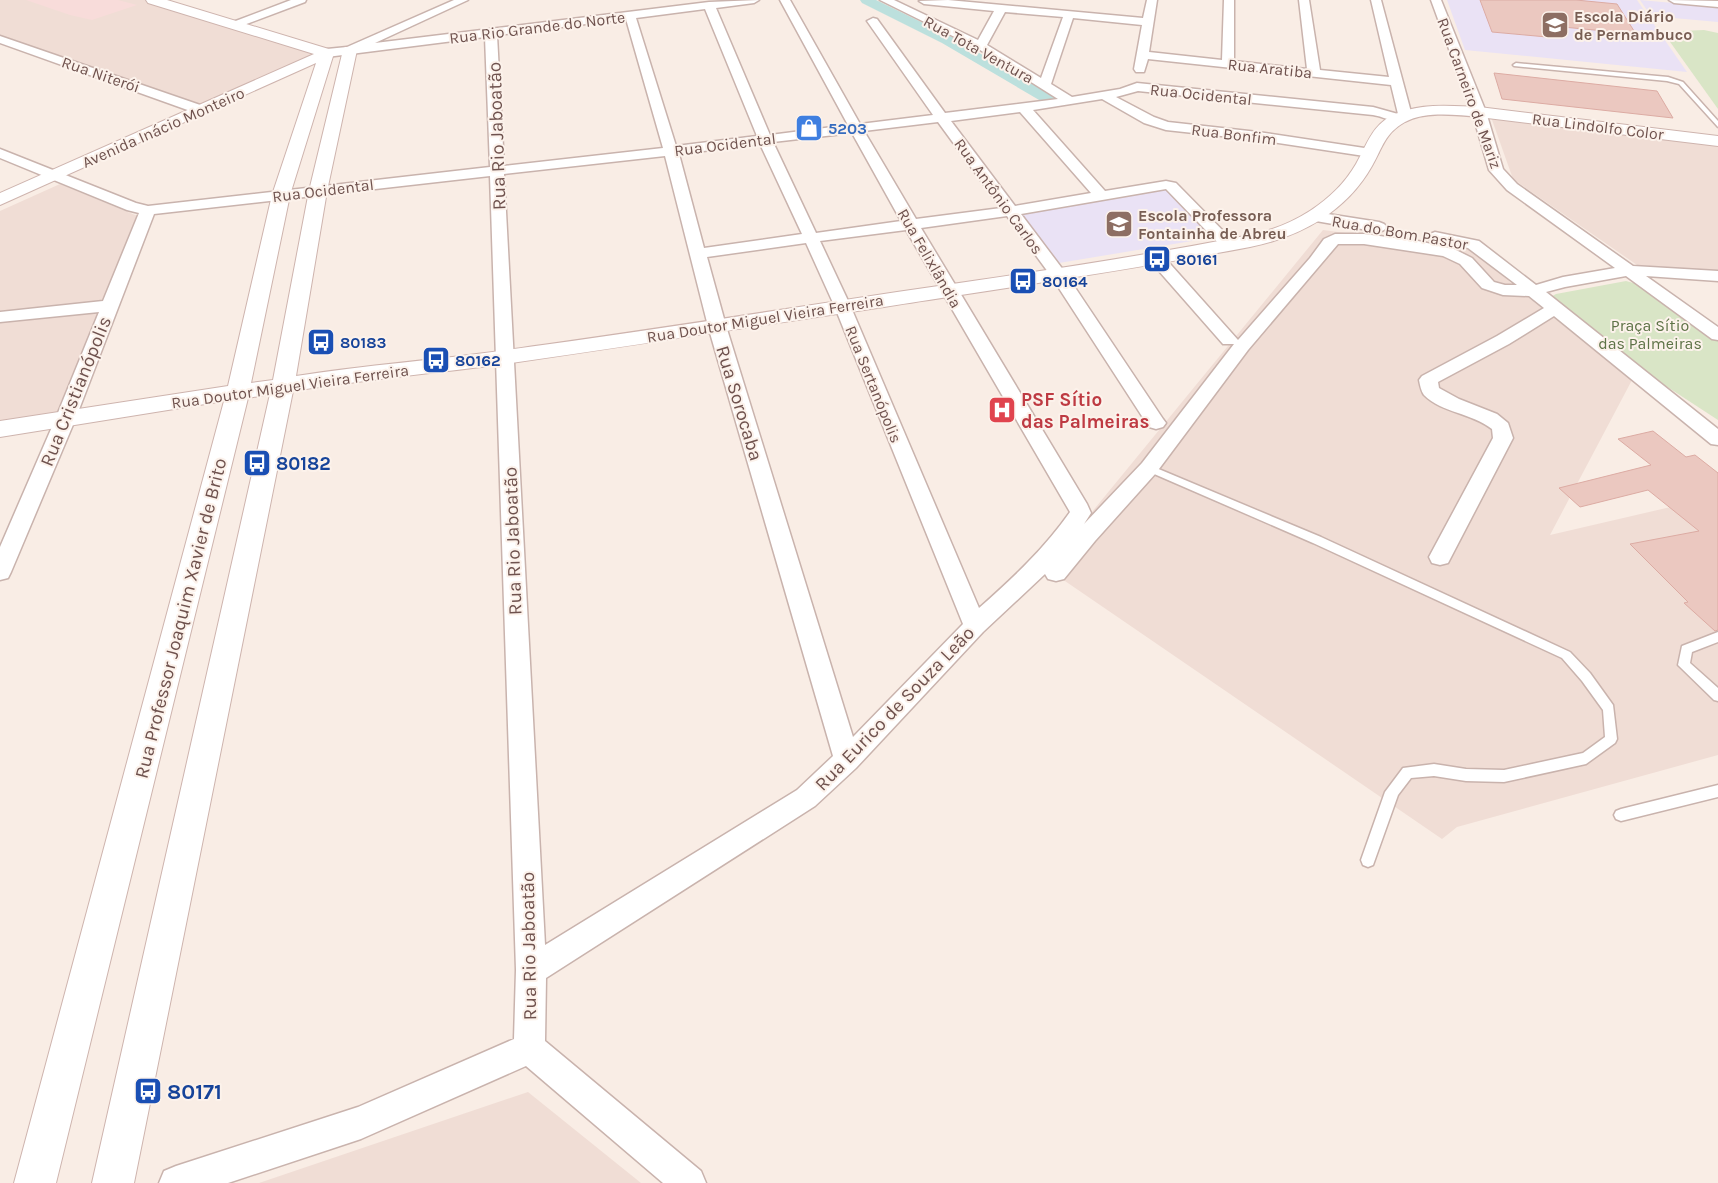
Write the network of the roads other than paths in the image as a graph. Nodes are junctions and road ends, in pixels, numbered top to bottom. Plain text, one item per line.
1 (158, 0) edge
2 (301, 0) edge
3 (448, 0) edge
4 (463, 0) edge
5 (754, 0) edge
6 (785, 0) edge
7 (886, 0) edge
8 (925, 0) edge
9 (1152, 0) edge
10 (1228, 0) edge
11 (1304, 0) edge
12 (1376, 0) edge
13 (1436, 0) edge
14 (1674, 0) edge
15 (1718, 4) edge
16 (709, 5) junction
17 (1001, 8) junction
18 (914, 12) junction
19 (630, 15) junction
20 (1070, 15) junction
21 (873, 20) dead end
22 (1148, 22) junction
23 (237, 24) junction
24 (492, 34) junction
25 (0, 39) edge
26 (981, 46) junction
27 (338, 52) junction
28 (1143, 55) junction
29 (1228, 64) junction
30 (1516, 65) dead end
31 (1314, 73) junction
32 (1396, 82) junction
33 (1044, 86) junction
34 (1137, 88) junction
35 (1105, 96) junction
36 (1071, 102) junction
37 (1024, 108) junction
38 (201, 110) junction
39 (1479, 112) junction
40 (942, 118) junction
41 (1402, 118) junction
42 (1718, 126) edge
43 (855, 129) junction
44 (765, 140) junction
45 (1718, 141) edge
46 (671, 151) junction
47 (1371, 152) junction
48 (0, 153) edge
49 (496, 170) junction
50 (55, 176) junction
51 (318, 191) junction
52 (280, 195) junction
53 (1101, 195) junction
54 (0, 200) edge
55 (148, 210) junction
56 (1010, 211) junction
57 (1315, 217) junction
58 (910, 224) junction
59 (811, 238) junction
60 (1228, 245) junction
61 (699, 253) junction
62 (1157, 258) junction
63 (1629, 271) junction
64 (1058, 274) junction
65 (1718, 276) edge
66 (949, 289) junction
67 (1532, 291) junction
68 (109, 306) junction
69 (842, 306) junction
70 (1554, 309) junction
71 (0, 317) edge
72 (717, 326) junction
73 (1718, 335) edge
74 (1229, 340) dead end
75 (505, 357) junction
76 (282, 385) junction
77 (238, 393) junction
78 (65, 420) junction
79 (1156, 423) dead end
80 (0, 429) edge
81 (1718, 439) edge
82 (1149, 468) junction
83 (1081, 513) joint
84 (1440, 557) dead end
85 (0, 572) edge
86 (1056, 573) dead end
87 (975, 626) junction
88 (1718, 637) edge
89 (1718, 696) edge
90 (847, 760) junction
91 (1718, 791) edge
92 (1621, 815) dead end
93 (1368, 860) dead end
94 (531, 970) junction
95 (529, 1048) junction
96 (35, 1183) edge
97 (113, 1183) edge
98 (176, 1183) edge
99 (690, 1183) edge

1 - 23 street
2 - 23 street
3 - 27 street, Avenida Inácio Monteiro
4 - 27 street, Avenida Inácio Monteiro
5 - 16 street, Rua Rio Grande do Norte
6 - 43 street, Rua Felixlândia
7 - 18 street, Rua Tota Ventura
8 - 17 street
8 - 18 street
9 - 22 street
10 - 29 street
11 - 31 street
12 - 32 street
13 - 39 street, Rua Carneiro de Mariz
14 - 15 street
16 - 19 street, Rua Rio Grande do Norte
16 - 44 street, Rua Sertanópolis
17 - 20 street
17 - 26 street
18 - 26 street, Rua Tota Ventura
19 - 24 street, Rua Rio Grande do Norte
19 - 46 street, Rua Sorocaba
20 - 22 street
20 - 33 street
21 - 40 street, Rua Antônio Carlos
22 - 28 street
23 - 27 street
24 - 27 street, Rua Rio Grande do Norte
24 - 49 street, Rua Rio Jaboatão
25 - 38 street, Rua Niterói
26 - 33 street, Rua Tota Ventura
27 - 38 street, Avenida Inácio Monteiro
27 - 51 street
27 - 52 street, Rua Professor Joaquim Xavier de Brito
28 - 29 street, Rua Aratiba
28 - 34 street
29 - 31 street, Rua Aratiba
30 - 42 lane
31 - 32 street, Rua Aratiba
32 - 41 street
33 - 36 street, Rua Tota Ventura
34 - 35 street, Rua Ocidental
34 - 41 street, Rua Ocidental
35 - 36 street, Rua Ocidental
35 - 47 street, Rua Bonfim
36 - 37 street, Rua Ocidental
37 - 40 street, Rua Ocidental
37 - 53 street
38 - 50 street, Avenida Inácio Monteiro
39 - 41 street, Rua Doutor Miguel Vieira Ferreira
39 - 45 street, Rua Lindolfo Color
39 - 63 street, Rua Carneiro de Mariz
40 - 43 street, Rua Ocidental
40 - 56 street, Rua Antônio Carlos
41 - 47 street, Rua Doutor Miguel Vieira Ferreira
43 - 44 street, Rua Ocidental
43 - 58 street, Rua Felixlândia
44 - 46 street, Rua Ocidental
44 - 59 street, Rua Sertanópolis
46 - 49 street, Rua Ocidental
46 - 61 street, Rua Sorocaba
47 - 57 street, Rua Doutor Miguel Vieira Ferreira
48 - 50 street, Rua Ocidental
49 - 51 street, Rua Ocidental
49 - 75 street, Rua Rio Jaboatão
50 - 54 street, Avenida Inácio Monteiro
50 - 55 street, Rua Ocidental
51 - 52 street, Rua Ocidental
51 - 76 street
52 - 55 street, Rua Ocidental
52 - 77 street, Rua Professor Joaquim Xavier de Brito
53 - 56 street
53 - 60 street
55 - 68 street, Rua Cristianópolis
56 - 58 street
56 - 64 street, Rua Antônio Carlos
57 - 60 street, Rua Doutor Miguel Vieira Ferreira
57 - 67 street, Rua do Bom Pastor
58 - 59 street
58 - 66 street, Rua Felixlândia
59 - 61 street
59 - 69 street, Rua Sertanópolis
60 - 62 street, Rua Doutor Miguel Vieira Ferreira
61 - 72 street, Rua Sorocaba
62 - 64 street, Rua Doutor Miguel Vieira Ferreira
62 - 74 street
63 - 65 street
63 - 67 street
63 - 73 street, Rua Carneiro de Mariz
64 - 66 street, Rua Doutor Miguel Vieira Ferreira
64 - 79 street, Rua Antônio Carlos
66 - 69 street, Rua Doutor Miguel Vieira Ferreira
66 - 83 street, Rua Felixlândia
67 - 70 street, Rua do Bom Pastor
67 - 82 street
68 - 71 street
68 - 78 street, Rua Cristianópolis
69 - 72 street, Rua Doutor Miguel Vieira Ferreira
69 - 87 street, Rua Sertanópolis
70 - 81 street, Rua do Bom Pastor
70 - 84 street
72 - 75 street, Rua Doutor Miguel Vieira Ferreira
72 - 90 street, Rua Sorocaba
75 - 76 street, Rua Doutor Miguel Vieira Ferreira
75 - 94 street, Rua Rio Jaboatão
76 - 77 street, Rua Doutor Miguel Vieira Ferreira
76 - 97 street
77 - 78 street, Rua Doutor Miguel Vieira Ferreira
77 - 96 street, Rua Professor Joaquim Xavier de Brito
78 - 80 street, Rua Doutor Miguel Vieira Ferreira
78 - 85 street, Rua Cristianópolis
82 - 86 street
82 - 93 lane
83 - 87 street, Rua Eurico de Souza Leão
87 - 90 street, Rua Eurico de Souza Leão
88 - 89 lane
90 - 94 street, Rua Eurico de Souza Leão
91 - 92 lane
94 - 95 street, Rua Rio Jaboatão
95 - 98 street
95 - 99 street

